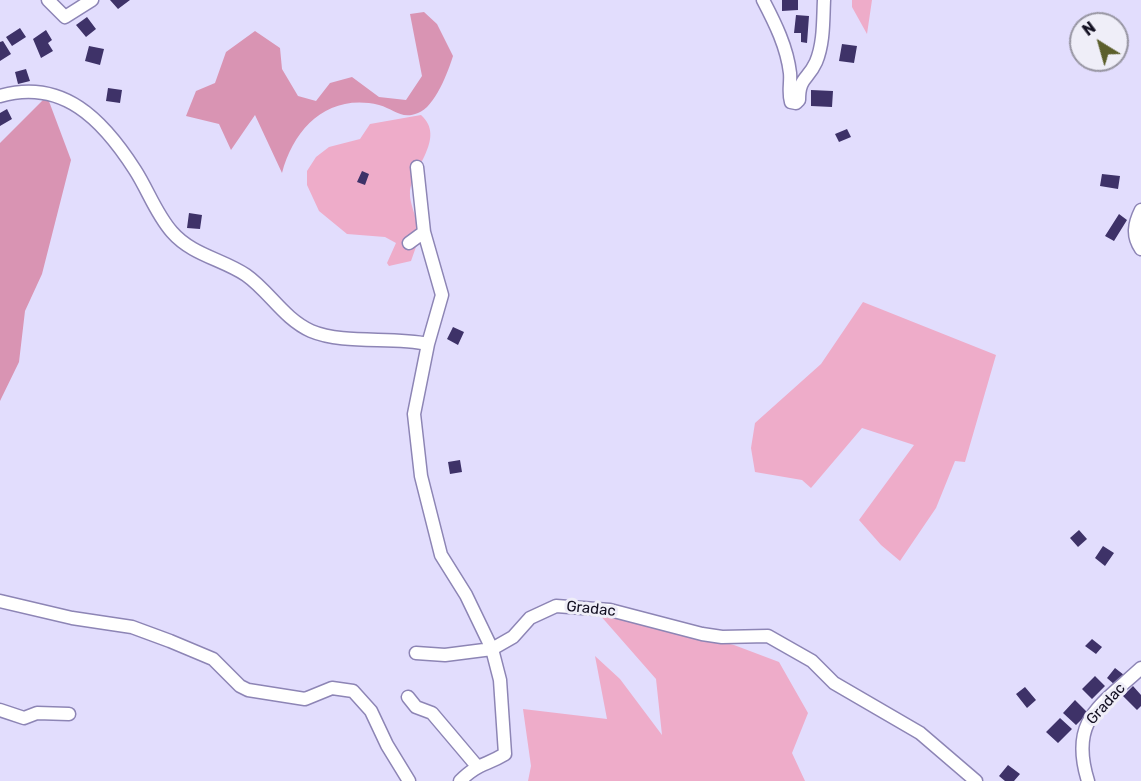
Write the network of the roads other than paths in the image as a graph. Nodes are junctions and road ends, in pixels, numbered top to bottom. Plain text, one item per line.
1 (48, 0) edge
2 (92, 0) edge
3 (763, 0) edge
4 (824, 0) edge
5 (0, 96) edge
6 (417, 167) dead end
7 (1141, 210) edge
8 (424, 232) junction
9 (408, 243) dead end
10 (1141, 249) edge
11 (428, 344) junction
12 (0, 601) edge
13 (492, 649) junction
14 (416, 653) dead end
15 (1141, 668) edge
16 (408, 697) dead end
17 (0, 710) edge
18 (69, 714) dead end
19 (476, 765) junction
20 (409, 781) edge
21 (460, 781) edge
22 (976, 781) edge
23 (1088, 781) edge

1 - 2 street
3 - 4 street
5 - 11 street
6 - 8 street
7 - 10 street
8 - 9 street
8 - 11 street
11 - 13 street
12 - 20 street
13 - 14 street
13 - 19 street
13 - 22 street, Gradac
15 - 23 street, Gradac
16 - 19 street
17 - 18 street
19 - 21 street

